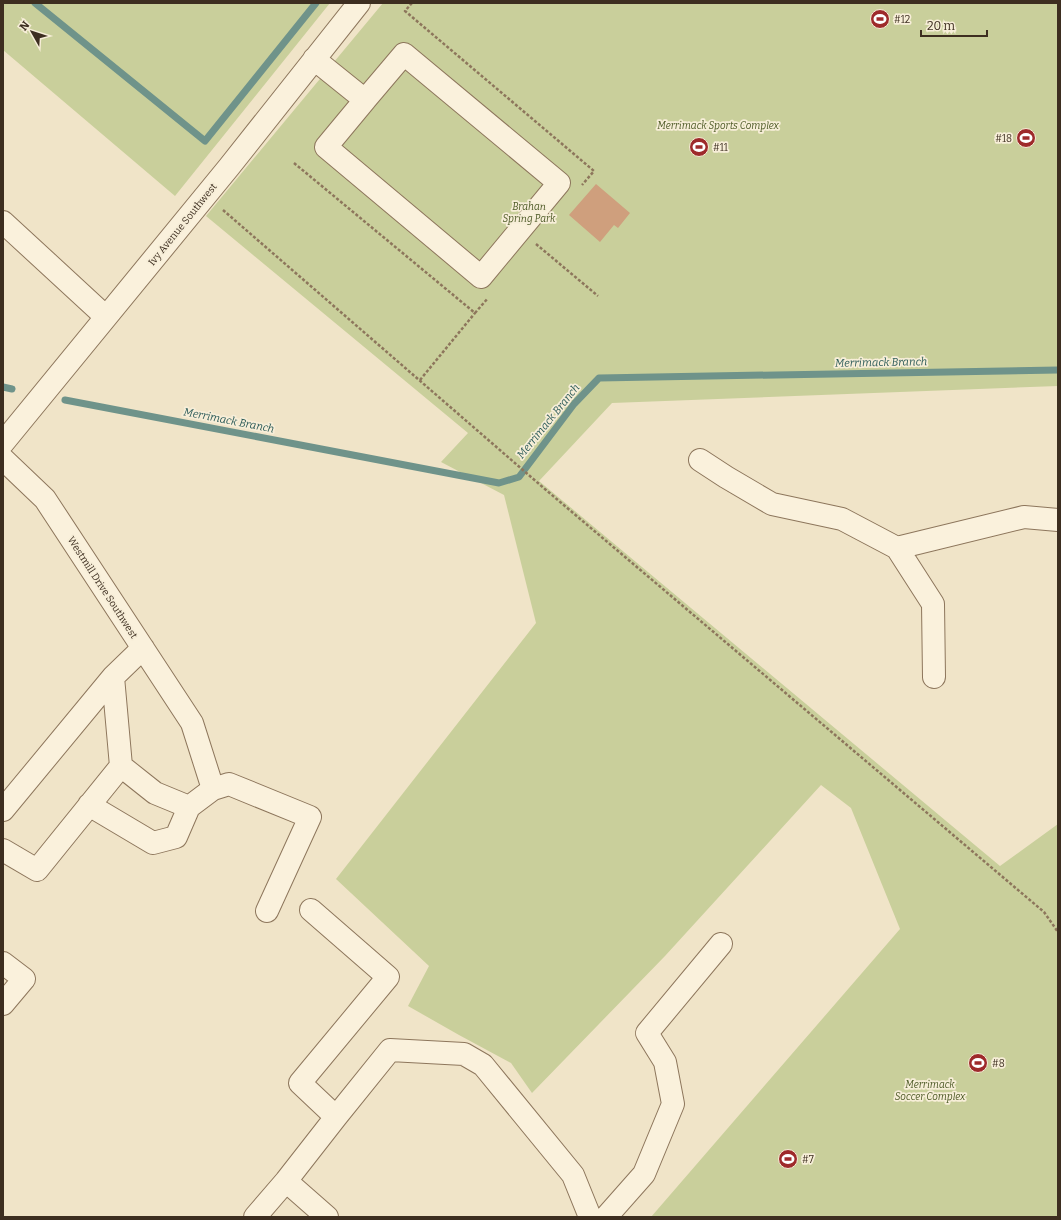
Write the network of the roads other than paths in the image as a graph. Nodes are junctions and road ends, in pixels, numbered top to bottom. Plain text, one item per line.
1 (359, 3) edge
2 (314, 59) junction
3 (365, 100) junction
4 (3, 222) edge
5 (106, 317) junction
6 (3, 443) edge
7 (3, 459) edge
8 (700, 460) dead end
9 (1058, 520) edge
10 (897, 548) junction
11 (143, 648) junction
12 (112, 677) junction
13 (934, 677) dead end
14 (121, 766) junction
15 (213, 789) junction
16 (89, 806) junction
17 (189, 807) junction
18 (3, 810) edge
19 (3, 850) edge
20 (267, 910) dead end
21 (311, 910) dead end
22 (720, 944) dead end
23 (3, 963) edge
24 (3, 1004) edge
25 (336, 1117) junction
26 (286, 1181) junction
27 (255, 1217) edge
28 (327, 1217) edge
29 (590, 1217) edge
30 (606, 1217) edge

1 - 2 street, Ivy Avenue Southwest
2 - 3 street
2 - 5 street, Ivy Avenue Southwest
3 - 3 street
4 - 5 street
5 - 6 street, Ivy Avenue Southwest
7 - 11 street, Westmill Drive Southwest
8 - 10 street
9 - 10 street
10 - 13 street
11 - 12 street
11 - 15 street, Westmill Drive Southwest
12 - 14 street
12 - 18 street
14 - 16 street
14 - 17 street
15 - 17 street
15 - 20 street
16 - 17 street
16 - 19 street
21 - 25 street
22 - 30 street
23 - 24 street
25 - 26 street
25 - 29 street
26 - 27 street
26 - 28 street

